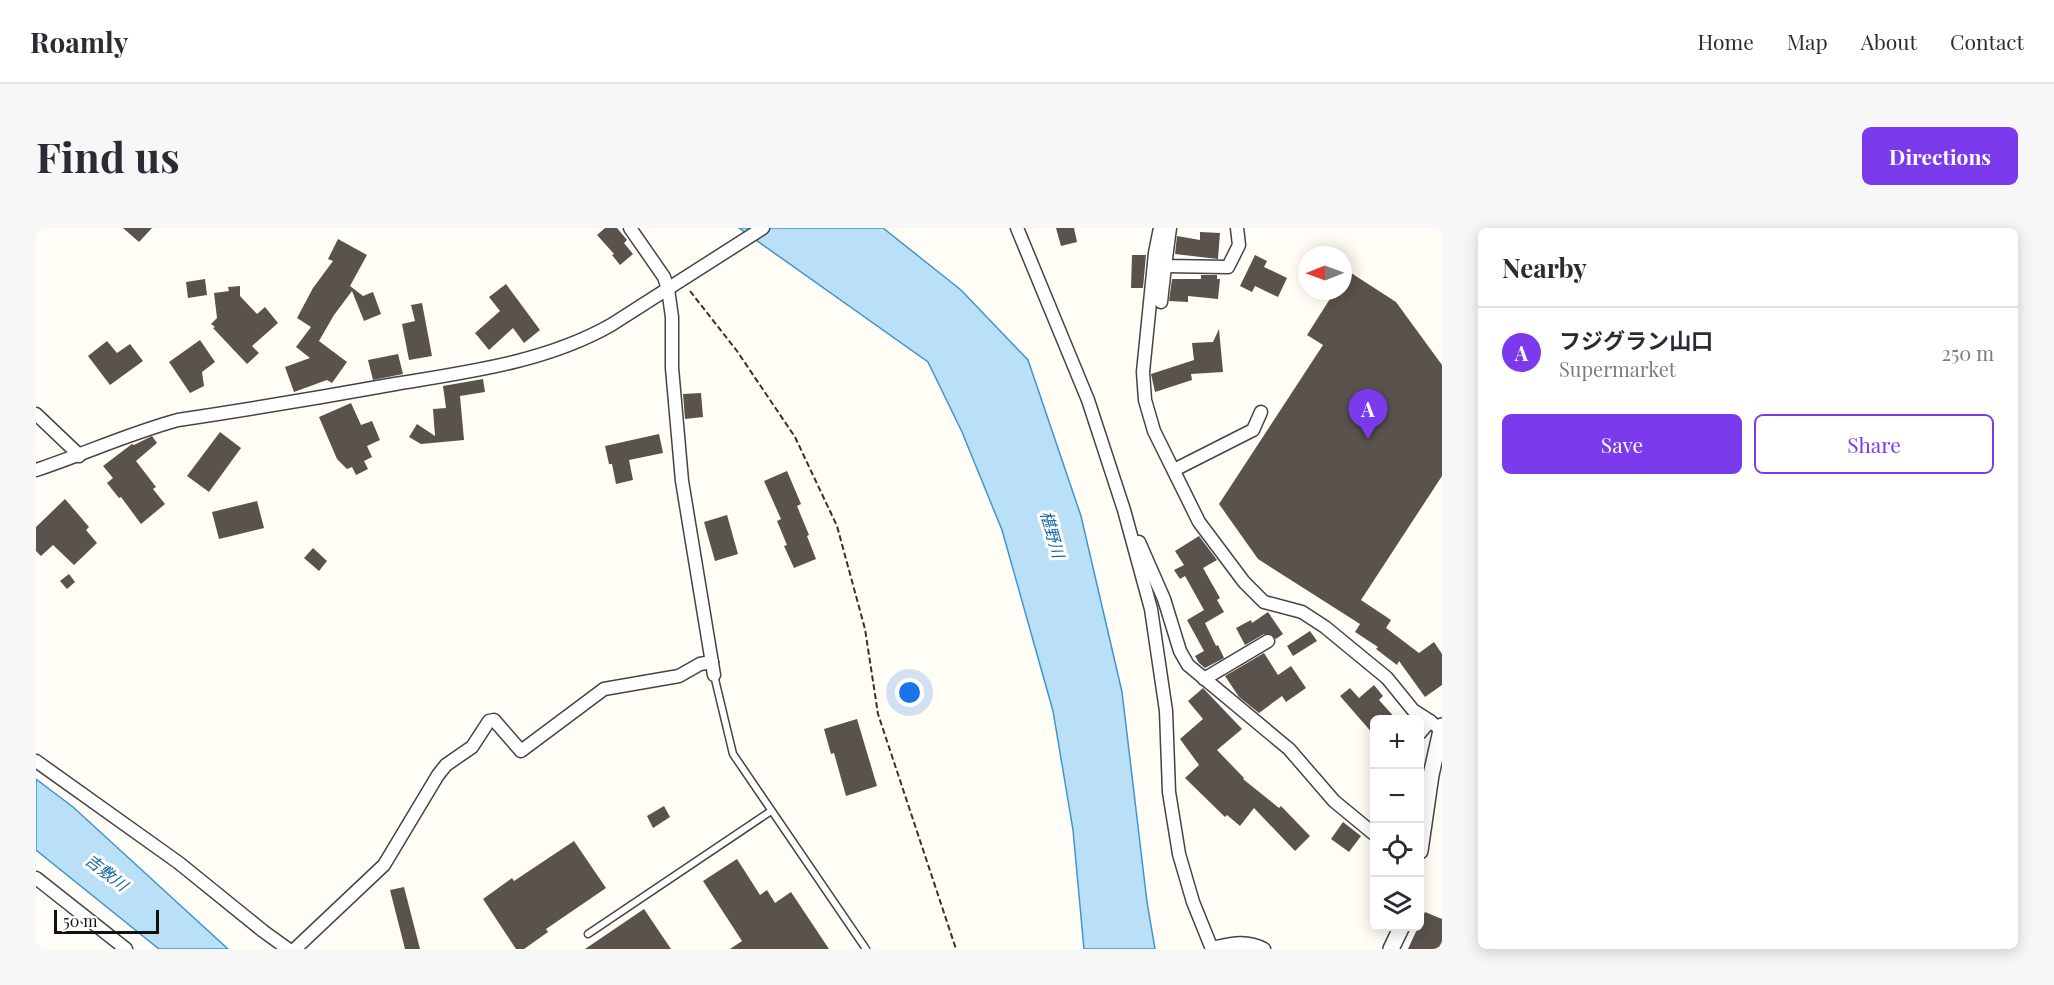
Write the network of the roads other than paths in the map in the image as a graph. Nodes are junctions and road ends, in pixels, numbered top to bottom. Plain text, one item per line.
1 (630, 228) edge
2 (763, 228) edge
3 (1017, 228) edge
4 (1160, 228) edge
5 (1170, 228) edge
6 (1237, 228) edge
7 (1165, 266) junction
8 (668, 289) junction
9 (1161, 302) dead end
10 (1261, 412) dead end
11 (36, 414) edge
12 (79, 456) junction
13 (36, 470) edge
14 (1174, 470) junction
15 (1124, 510) junction
16 (1268, 641) dead end
17 (712, 662) junction
18 (714, 675) joint
19 (1204, 679) junction
20 (1437, 725) edge
21 (36, 761) edge
22 (771, 811) junction
23 (1423, 823) edge
24 (1370, 831) edge
25 (36, 878) edge
26 (1400, 931) edge
27 (588, 934) dead end
28 (1212, 948) edge
29 (126, 949) edge
30 (288, 949) edge
31 (295, 949) edge
32 (866, 949) edge
33 (1264, 949) edge
34 (1391, 949) edge

1 - 8 street
2 - 8 street
3 - 15 street
4 - 14 street
5 - 7 street
6 - 7 street
7 - 9 street
8 - 12 street
8 - 17 street
10 - 14 street
11 - 12 street
12 - 13 street
14 - 20 street
15 - 19 street
15 - 28 street
16 - 19 street
17 - 18 street
17 - 31 street
18 - 22 lane
19 - 24 street
20 - 23 street
21 - 30 street
22 - 27 lane
22 - 32 lane
25 - 29 street
26 - 34 street
28 - 33 street

